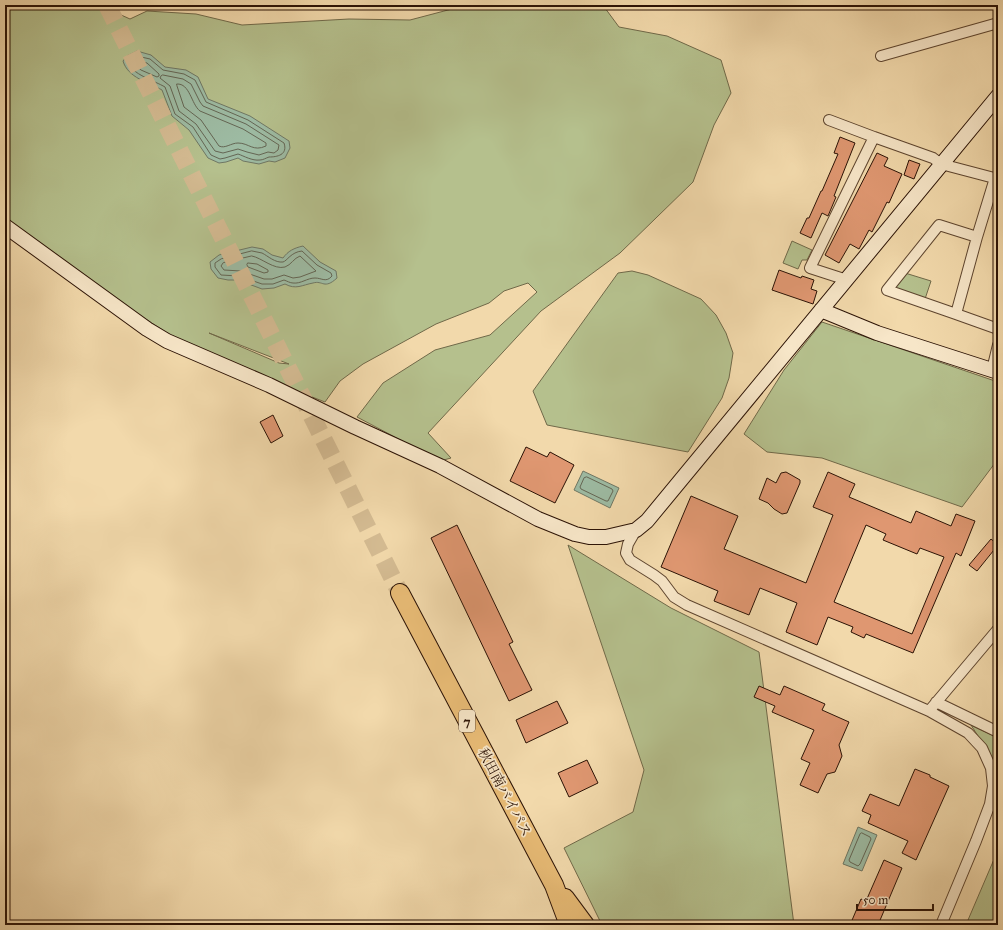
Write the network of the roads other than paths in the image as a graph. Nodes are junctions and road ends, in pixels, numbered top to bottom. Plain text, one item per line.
1 (998, 23) edge
2 (881, 56) dead end
3 (998, 96) edge
4 (829, 120) dead end
5 (874, 137) junction
6 (941, 164) junction
7 (996, 179) edge
8 (5, 226) edge
9 (977, 237) junction
10 (847, 280) junction
11 (821, 310) junction
12 (956, 314) junction
13 (998, 329) edge
14 (998, 345) edge
15 (995, 371) edge
16 (636, 530) junction
17 (400, 593) tunnel mouth
18 (998, 629) edge
19 (936, 702) junction
20 (929, 711) junction
21 (998, 732) edge
22 (554, 886) junction
23 (569, 925) edge
24 (585, 925) edge
25 (941, 925) edge

1 - 2 street
3 - 6 street
4 - 5 street
5 - 6 street
5 - 10 street
6 - 7 street
6 - 10 street
7 - 9 street
8 - 16 street
9 - 12 street
9 - 12 street
10 - 11 street
11 - 15 street
11 - 16 street
12 - 13 street
14 - 15 street
16 - 20 street
17 - 22 highway, 秋田南バイパス / 7
18 - 19 street
19 - 20 street
19 - 21 street
20 - 25 street
22 - 23 highway, 秋田南バイパス / 7
22 - 24 highway, 秋田南バイパス / 7

